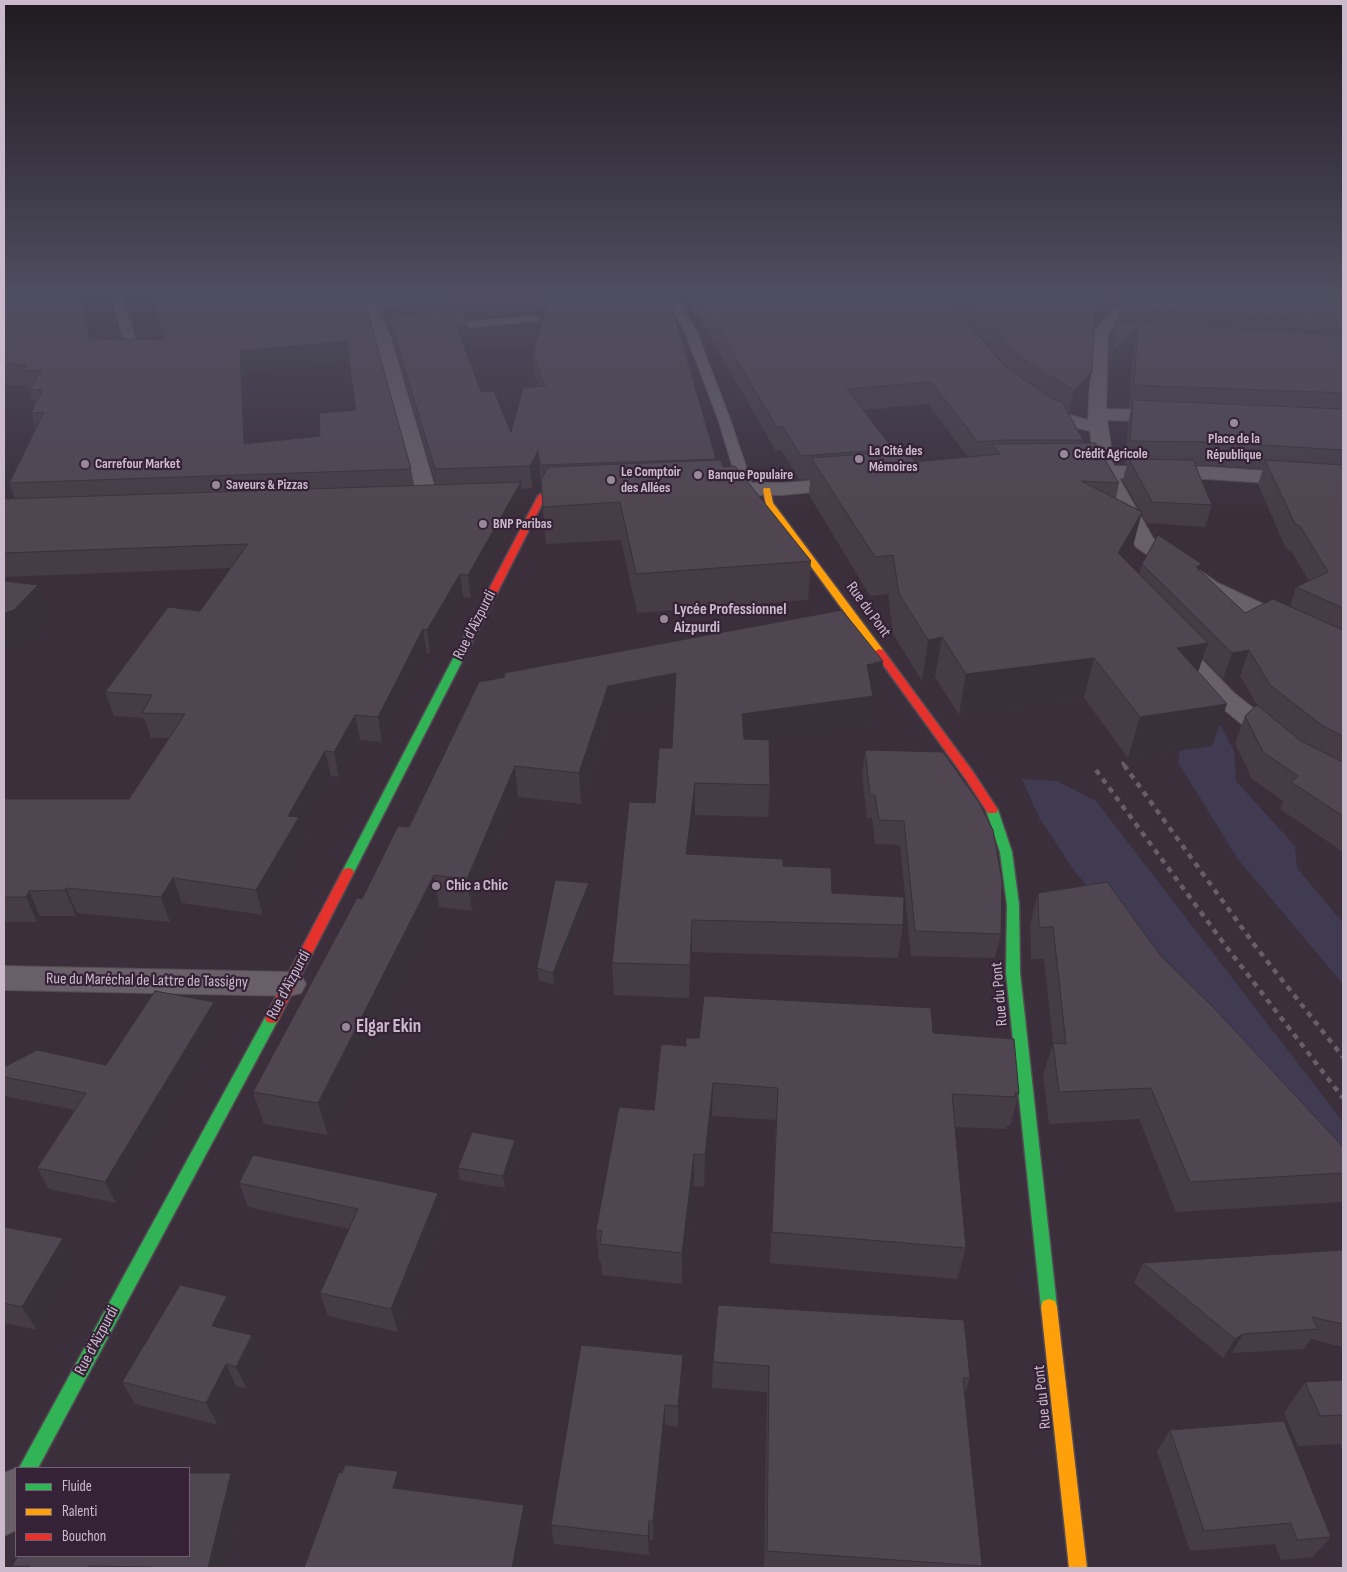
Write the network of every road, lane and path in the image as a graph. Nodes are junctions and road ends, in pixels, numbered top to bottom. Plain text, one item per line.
1 (395, 370) edge
2 (706, 370) edge
3 (1099, 370) edge
4 (1026, 396) edge
5 (1184, 417) edge
6 (1098, 421) junction
7 (1054, 472) edge
8 (1105, 472) junction
9 (871, 482) edge
10 (1343, 482) edge
11 (740, 489) joint
12 (767, 490) junction
13 (558, 496) edge
14 (428, 498) edge
15 (1147, 545) junction
16 (1134, 568) edge
17 (1156, 626) edge
18 (1343, 650) edge
19 (1294, 753) edge
20 (4, 978) edge
21 (290, 984) junction
22 (29, 1467) edge
23 (15, 1492) edge
24 (4, 1514) edge
25 (1078, 1568) edge

1 - 14 street
2 - 11 lane
3 - 6 street
4 - 6 street
5 - 6 street
6 - 8 street
7 - 8 street
8 - 10 street
8 - 15 street
9 - 12 street
11 - 12 street
12 - 25 street, Rue du Pont
13 - 21 street, Rue d'Aïzpurdi
15 - 16 street
15 - 18 street
17 - 19 street
20 - 21 street, Rue du Maréchal de Lattre de Tassigny
21 - 22 street, Rue d'Aïzpurdi
23 - 24 street

